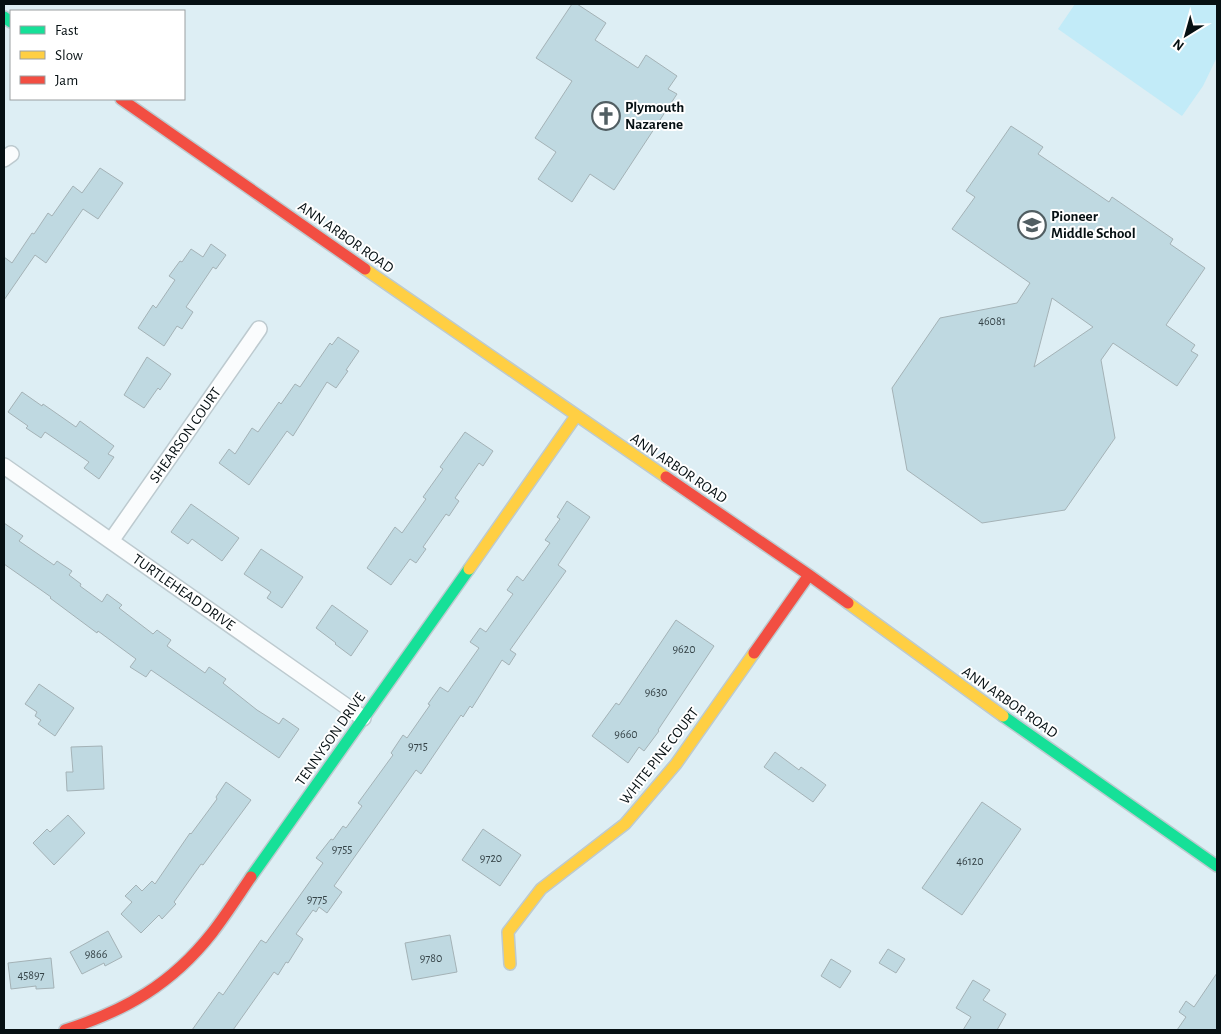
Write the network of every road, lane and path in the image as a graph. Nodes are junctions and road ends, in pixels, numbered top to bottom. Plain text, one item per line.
1 (122, 100) edge
2 (259, 328) dead end
3 (576, 416) junction
4 (4, 466) edge
5 (111, 541) junction
6 (809, 575) junction
7 (364, 718) junction
8 (1217, 866) edge
9 (510, 964) dead end
10 (65, 1030) edge

1 - 3 main road, ANN ARBOR ROAD
2 - 5 street, SHEARSON COURT
3 - 6 main road, ANN ARBOR ROAD
3 - 7 main road, TENNYSON DRIVE
4 - 5 street, TURTLEHEAD DRIVE
5 - 7 street, TURTLEHEAD DRIVE
6 - 8 main road, ANN ARBOR ROAD
6 - 9 main road, WHITE PINE COURT
7 - 10 main road, TENNYSON DRIVE

